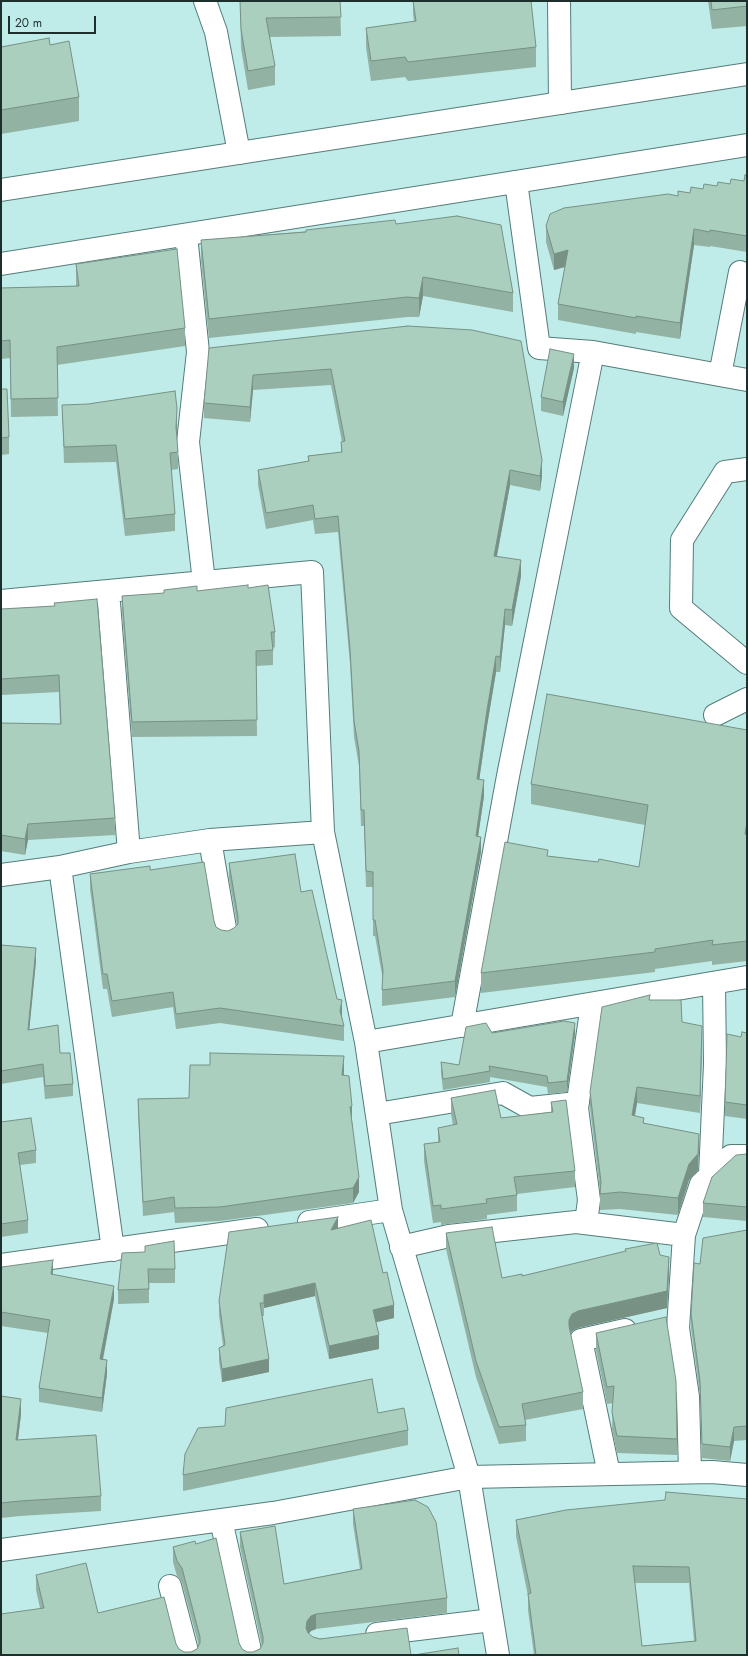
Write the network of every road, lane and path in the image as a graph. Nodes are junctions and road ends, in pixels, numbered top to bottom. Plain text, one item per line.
1 (205, 1) edge
2 (556, 2) edge
3 (747, 74) edge
4 (560, 103) junction
5 (747, 145) edge
6 (239, 153) junction
7 (516, 182) junction
8 (1, 190) edge
9 (186, 235) junction
10 (1, 264) edge
11 (740, 272) dead end
12 (221, 349) edge
13 (198, 352) junction
14 (594, 352) junction
15 (720, 375) junction
16 (747, 380) edge
17 (747, 469) edge
18 (204, 582) junction
19 (108, 591) junction
20 (1, 601) edge
21 (747, 663) edge
22 (747, 699) edge
23 (715, 715) dead end
24 (323, 832) junction
25 (210, 840) junction
26 (129, 852) junction
27 (60, 867) junction
28 (1, 876) edge
29 (226, 934) edge
30 (747, 977) edge
31 (714, 983) junction
32 (592, 1004) junction
33 (462, 1026) junction
34 (366, 1042) junction
35 (578, 1103) junction
36 (377, 1114) junction
37 (747, 1156) edge
38 (710, 1176) junction
39 (391, 1210) junction
40 (586, 1223) junction
41 (684, 1235) junction
42 (401, 1247) junction
43 (113, 1250) junction
44 (1, 1265) edge
45 (679, 1318) junction
46 (690, 1472) junction
47 (609, 1474) junction
48 (747, 1475) edge
49 (469, 1477) junction
50 (221, 1520) junction
51 (1, 1550) edge
52 (170, 1586) dead end
53 (492, 1620) junction
54 (358, 1636) edge
55 (188, 1655) edge
56 (251, 1655) edge
57 (498, 1655) edge

1 - 6 street
2 - 4 street
3 - 4 street
4 - 6 street
5 - 7 street
6 - 8 street
7 - 9 street
7 - 14 street
9 - 10 street
9 - 13 street
11 - 15 street
12 - 13 street
13 - 18 street
14 - 15 street
14 - 33 street
15 - 16 street
17 - 21 street
18 - 19 street
18 - 24 street
19 - 20 street
19 - 26 street
22 - 23 street
24 - 25 street
24 - 34 street
25 - 26 street
25 - 29 street
26 - 27 street
27 - 28 street
27 - 43 street
30 - 31 street
31 - 32 street
31 - 38 street
32 - 33 street
32 - 35 street
33 - 34 street
34 - 36 street
35 - 36 street
35 - 40 street
36 - 39 street
37 - 38 street
38 - 41 street
39 - 42 street
39 - 43 street
40 - 41 street
40 - 42 street
41 - 45 street
42 - 49 street
43 - 44 street
45 - 46 street
45 - 47 street
46 - 47 street
46 - 48 street
47 - 49 street
49 - 50 street
49 - 53 street
50 - 51 street
50 - 56 street
52 - 55 street
53 - 54 street
53 - 57 street

